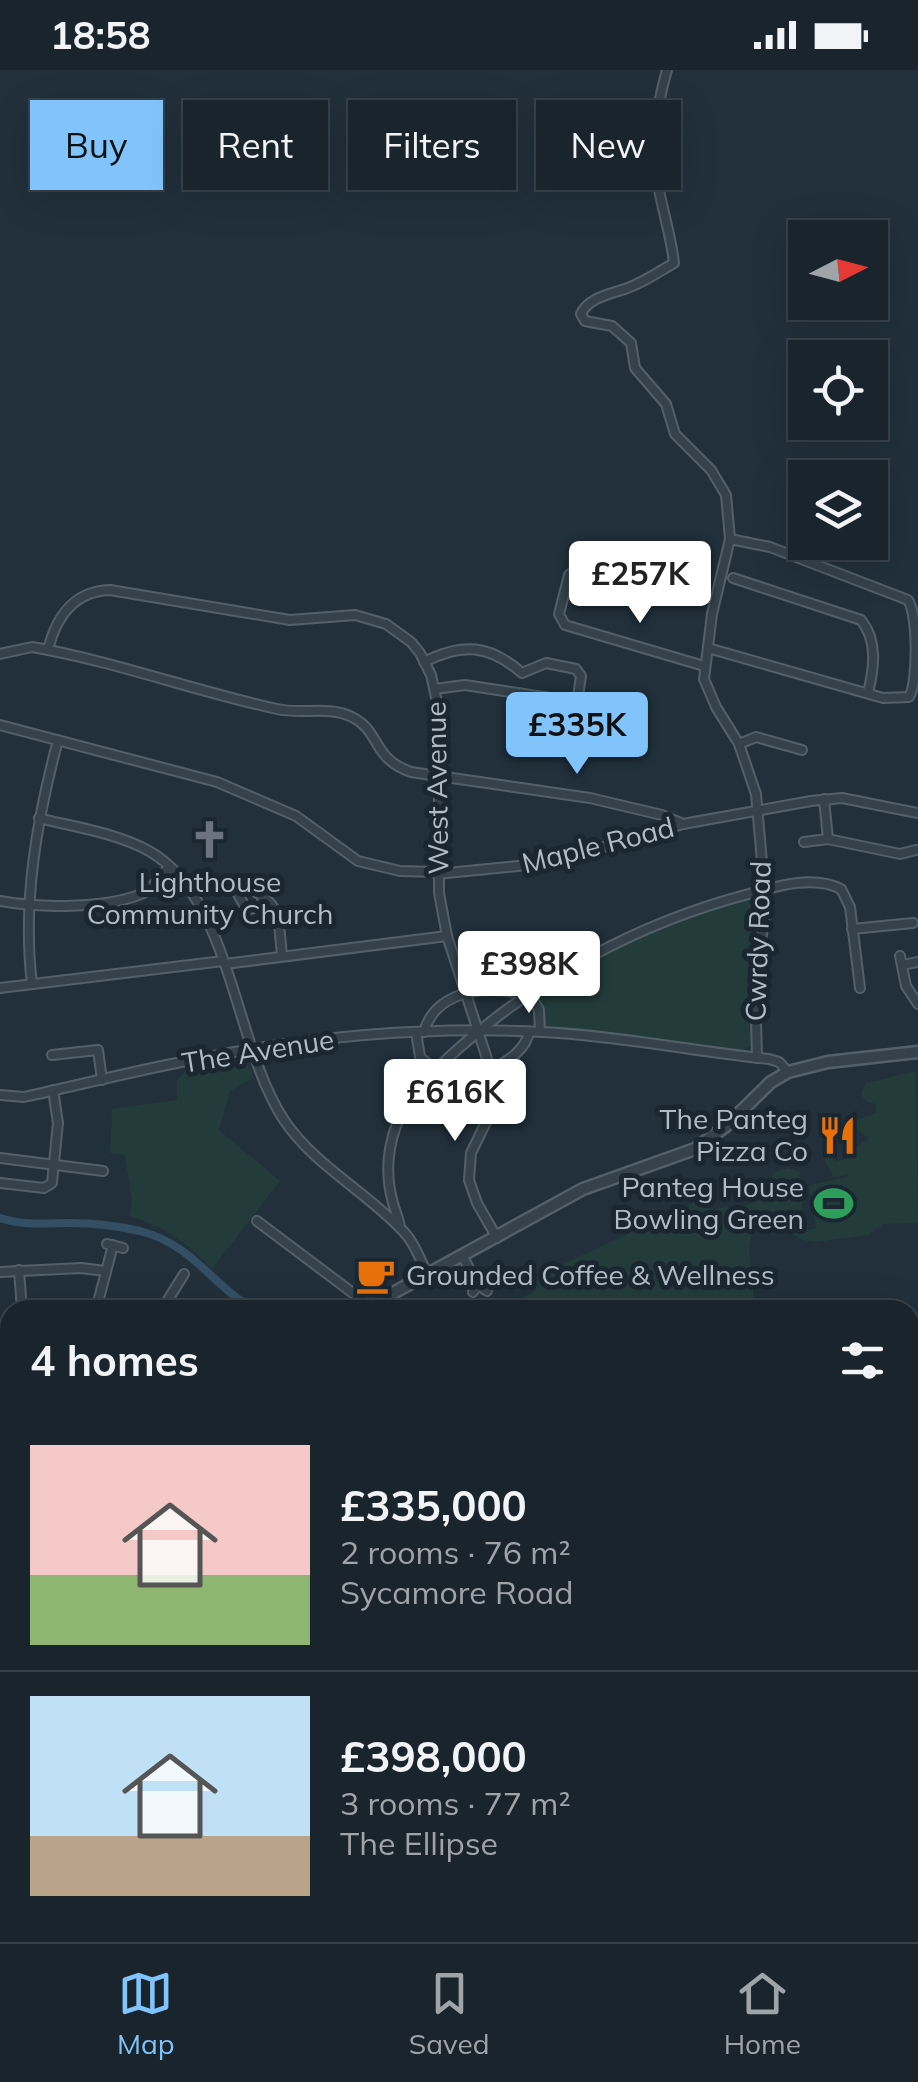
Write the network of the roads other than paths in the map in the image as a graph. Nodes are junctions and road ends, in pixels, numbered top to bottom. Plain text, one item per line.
1 (668, 70) edge
2 (730, 538) junction
3 (576, 570) dead end
4 (733, 578) dead end
5 (708, 648) junction
6 (48, 650) junction
7 (0, 654) edge
8 (424, 662) junction
9 (704, 666) junction
10 (522, 673) junction
11 (435, 689) junction
12 (868, 693) junction
13 (518, 694) junction
14 (0, 725) edge
15 (58, 740) junction
16 (740, 744) junction
17 (802, 750) dead end
18 (438, 776) junction
19 (824, 799) junction
20 (757, 808) junction
21 (918, 813) edge
22 (39, 818) junction
23 (683, 824) junction
24 (828, 839) junction
25 (804, 842) dead end
26 (916, 850) edge
27 (170, 867) junction
28 (437, 873) junction
29 (765, 889) junction
30 (264, 896) junction
31 (0, 901) edge
32 (30, 905) junction
33 (913, 923) dead end
34 (852, 929) junction
35 (447, 936) junction
36 (282, 955) junction
37 (224, 962) junction
38 (918, 962) edge
39 (32, 984) junction
40 (0, 988) edge
41 (860, 988) dead end
42 (465, 994) junction
43 (526, 996) junction
44 (918, 1004) edge
45 (479, 1031) junction
46 (420, 1032) junction
47 (529, 1032) junction
48 (540, 1032) junction
49 (110, 1049) dead end
50 (98, 1050) junction
51 (251, 1050) junction
52 (918, 1052) edge
53 (52, 1055) dead end
54 (760, 1058) junction
55 (439, 1067) junction
56 (491, 1068) junction
57 (788, 1072) junction
58 (102, 1080) junction
59 (771, 1082) junction
60 (54, 1090) junction
61 (0, 1095) edge
62 (0, 1158) edge
63 (54, 1165) junction
64 (103, 1172) dead end
65 (0, 1182) edge
66 (257, 1221) dead end
67 (400, 1228) junction
68 (496, 1238) junction
69 (114, 1246) dead end
70 (463, 1258) junction
71 (19, 1270) junction
72 (0, 1272) edge
73 (106, 1272) junction
74 (184, 1274) dead end
75 (429, 1276) junction
76 (487, 1291) dead end
77 (21, 1300) edge
78 (99, 1300) edge
79 (168, 1300) edge
80 (361, 1300) edge
81 (386, 1300) edge

1 - 2 street
2 - 5 street
2 - 12 street
3 - 9 street
4 - 12 street
5 - 9 street
5 - 12 street
6 - 7 street
6 - 8 street
6 - 18 street
8 - 10 street
8 - 11 street, West Avenue
9 - 16 street, Cwrdy Road
10 - 13 street
10 - 13 street
11 - 13 street
11 - 18 street, West Avenue
14 - 15 street, Maple Road
15 - 22 street
15 - 28 street, Maple Road
16 - 17 street
16 - 20 street, Cwrdy Road
18 - 23 street
18 - 28 street, West Avenue
19 - 20 street, Maple Road
19 - 21 street, Maple Road
19 - 24 street
20 - 23 street, Maple Road
20 - 29 street, Cwrdy Road
22 - 27 street
22 - 32 street
23 - 28 street, Maple Road
24 - 25 street
24 - 26 street
27 - 32 street
27 - 37 street
28 - 35 street, West Avenue
29 - 34 street
29 - 43 street
29 - 54 street, Cwrdy Road
30 - 30 street
30 - 36 street
31 - 32 street
32 - 39 street
33 - 34 street
34 - 41 street
35 - 36 street
35 - 42 street, West Avenue
36 - 37 street
37 - 39 street
37 - 51 street
38 - 44 street
39 - 40 street
42 - 43 street
42 - 45 street, West Avenue
42 - 46 street
43 - 45 street
43 - 48 street
45 - 46 street, The Avenue
45 - 47 street, The Avenue
45 - 55 street
45 - 56 street, West Avenue
46 - 51 street, The Avenue
46 - 55 street
47 - 48 street, The Avenue
47 - 56 street
48 - 54 street, The Avenue
49 - 50 street
50 - 53 street
50 - 58 street
51 - 58 street, The Avenue
51 - 67 street
52 - 57 street
54 - 57 street, The Avenue
54 - 59 street, Cwrdy Road
55 - 56 street
55 - 67 street
56 - 68 street
57 - 59 street
58 - 60 street, The Avenue
59 - 68 street
60 - 61 street, The Avenue
60 - 63 street
62 - 63 street
63 - 64 street
63 - 65 street
66 - 80 street
67 - 75 street
68 - 70 street
69 - 73 street
70 - 75 street
70 - 76 street
71 - 72 street
71 - 73 street
71 - 77 street
73 - 78 street
74 - 79 street
75 - 81 street

